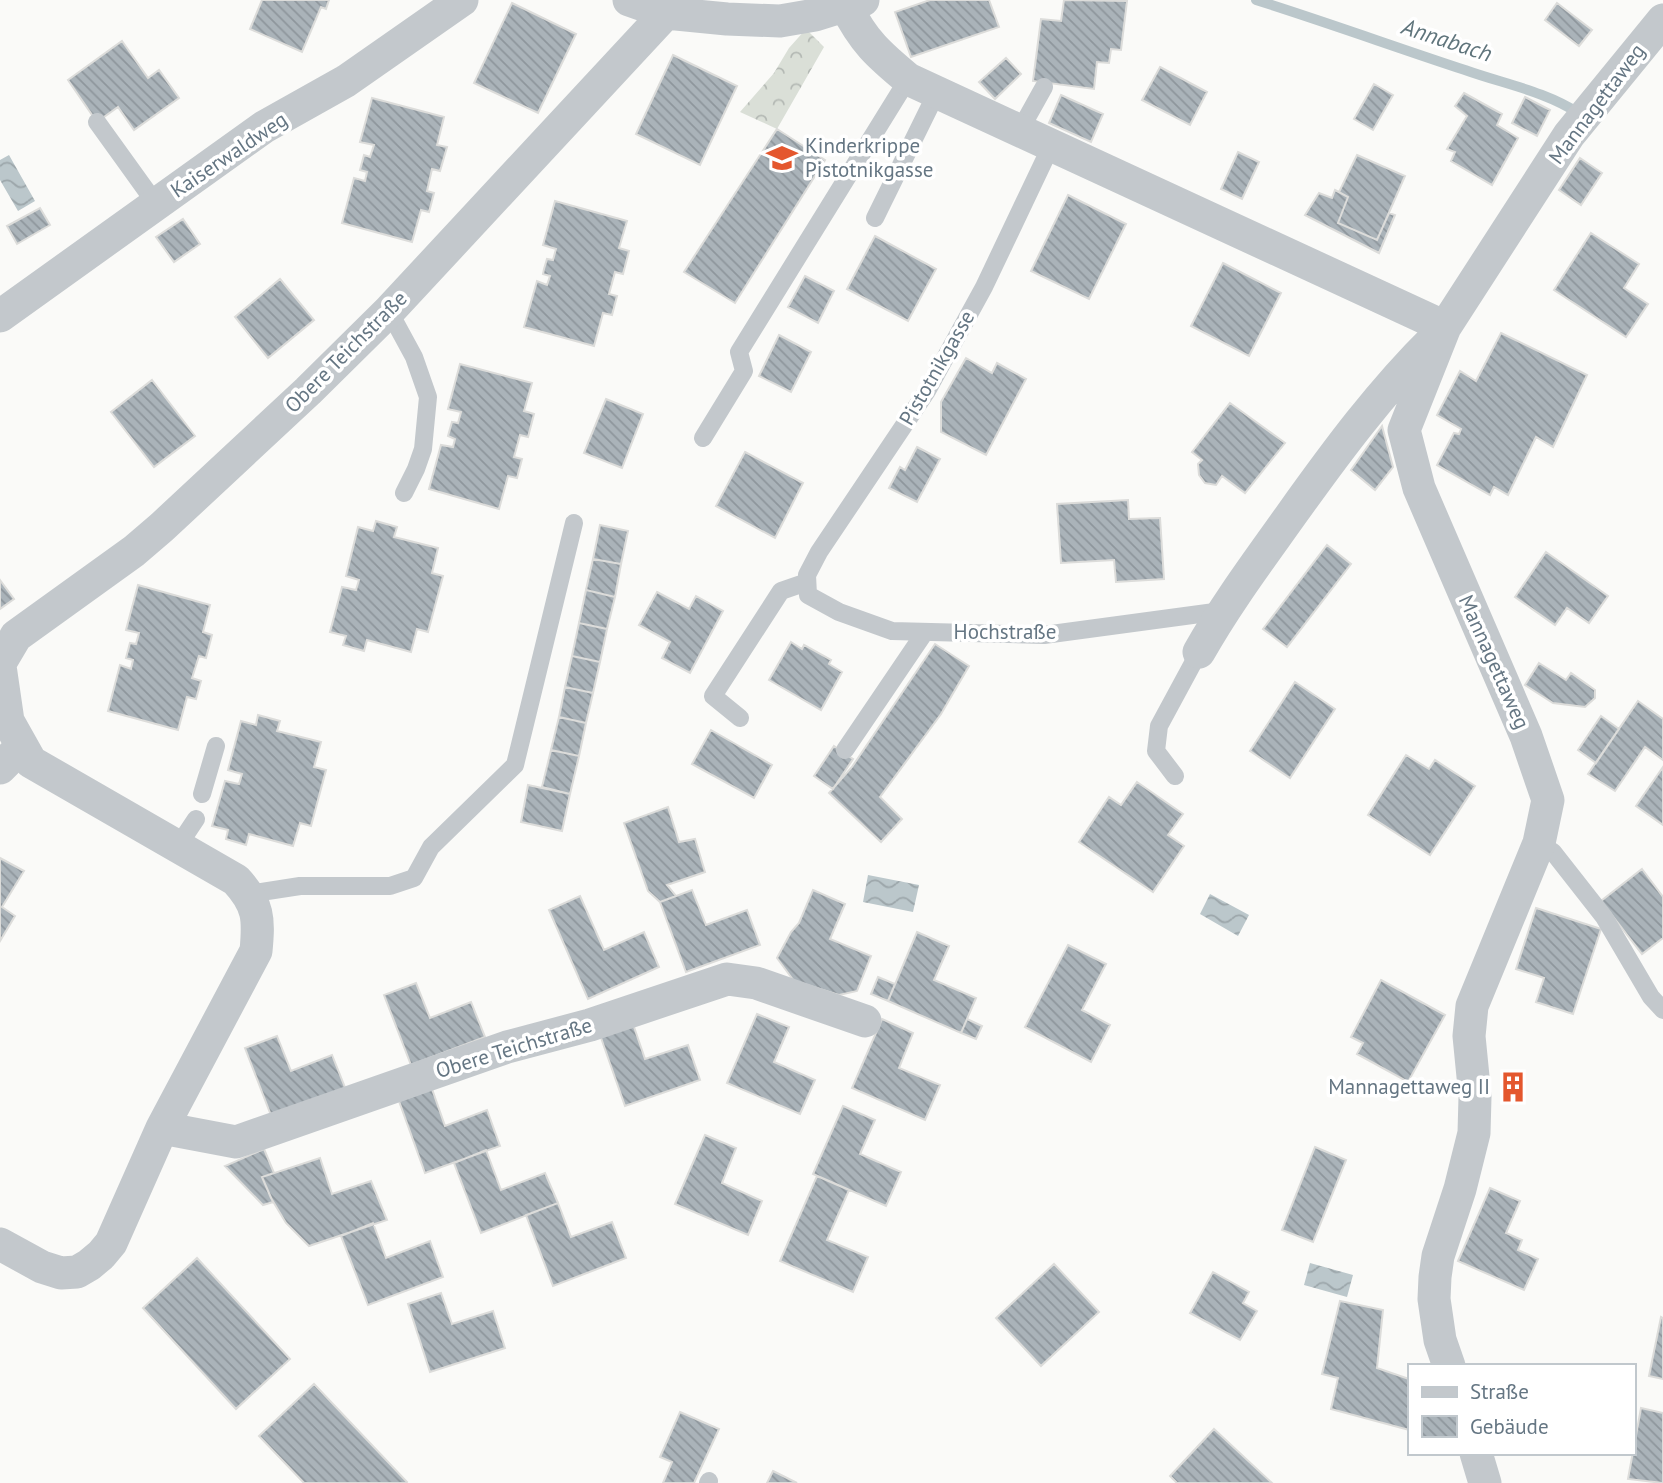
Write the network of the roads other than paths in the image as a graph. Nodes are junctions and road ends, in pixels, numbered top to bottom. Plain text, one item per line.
1 (462, 0) edge
2 (629, 0) edge
3 (855, 3) edge
4 (667, 13) junction
5 (1663, 20) edge
6 (923, 86) junction
7 (1044, 87) dead end
8 (97, 121) dead end
9 (1020, 130) junction
10 (1052, 144) junction
11 (156, 204) junction
12 (874, 218) dead end
13 (389, 311) junction
14 (0, 316) edge
15 (1445, 327) junction
16 (703, 438) dead end
17 (404, 493) dead end
18 (574, 523) dead end
19 (807, 582) junction
20 (1222, 611) junction
21 (925, 632) junction
22 (1199, 652) joint
23 (0, 665) edge
24 (740, 718) dead end
25 (216, 746) dead end
26 (845, 750) dead end
27 (11, 757) edge
28 (1175, 776) dead end
29 (202, 794) dead end
30 (1539, 843) junction
31 (249, 894) junction
32 (1663, 1010) edge
33 (865, 1021) dead end
34 (162, 1128) junction
35 (0, 1244) edge
36 (1448, 1364) edge
37 (1477, 1455) edge
38 (1485, 1483) edge

1 - 11 street, Kaiserwaldweg
2 - 4 street
3 - 4 street
3 - 6 street
4 - 13 street, Obere Teichstraße
5 - 15 street, Mannagettaweg
6 - 9 street
6 - 12 lane
6 - 16 lane
7 - 9 lane
8 - 11 lane
9 - 10 street
10 - 15 street
10 - 19 lane, Pistotnikgasse
11 - 14 street, Kaiserwaldweg
13 - 17 lane
13 - 23 street, Obere Teichstraße
15 - 20 street
15 - 30 street, Mannagettaweg
18 - 31 lane
19 - 21 lane, Hochstraße
19 - 24 lane
20 - 21 lane, Hochstraße
20 - 22 street
21 - 26 lane
22 - 28 lane
23 - 27 street, Obere Teichstraße
25 - 29 lane
27 - 31 street, Obere Teichstraße
30 - 32 lane
30 - 36 street, Mannagettaweg
31 - 34 street
33 - 34 street, Obere Teichstraße
34 - 35 street
37 - 38 street

